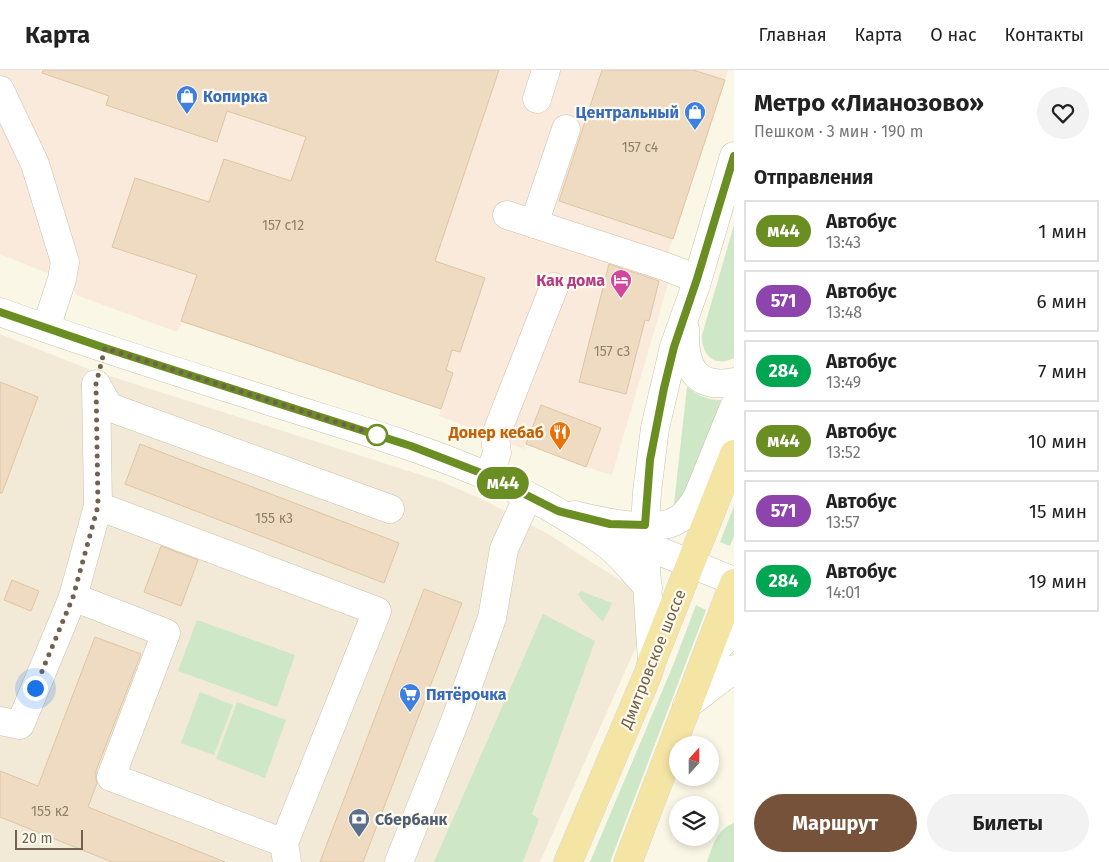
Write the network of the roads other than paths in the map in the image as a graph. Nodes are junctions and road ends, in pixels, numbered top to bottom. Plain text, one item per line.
1 (546, 70) edge
2 (1, 93) edge
3 (538, 99) dead end
4 (566, 130) dead end
5 (734, 156) edge
6 (507, 215) dead end
7 (534, 224) junction
8 (697, 279) junction
9 (554, 287) dead end
10 (685, 317) junction
11 (2, 320) edge
12 (46, 328) junction
13 (105, 348) junction
14 (734, 382) edge
15 (96, 384) junction
16 (734, 407) edge
17 (734, 454) edge
18 (489, 476) junction
19 (528, 496) junction
20 (98, 506) junction
21 (390, 510) dead end
22 (558, 511) junction
23 (645, 535) junction
24 (691, 563) junction
25 (734, 582) edge
26 (648, 587) junction
27 (73, 597) junction
28 (734, 629) edge
29 (652, 661) junction
30 (702, 665) junction
31 (734, 669) edge
32 (687, 705) junction
33 (0, 721) edge
34 (286, 852) edge
35 (399, 862) edge
36 (568, 862) edge
37 (628, 862) edge

1 - 3 street
2 - 12 street
4 - 7 street
5 - 8 street
6 - 7 street
7 - 8 street
8 - 10 street
9 - 18 street
10 - 14 street
10 - 23 street
11 - 12 street
12 - 13 street
13 - 15 street
13 - 18 street
15 - 20 street
15 - 21 street
16 - 23 street
17 - 24 main road, Дмитровское шоссе
18 - 19 street
19 - 22 street
19 - 35 street
20 - 27 street
20 - 34 street
22 - 23 street
22 - 26 street
23 - 24 street
23 - 26 street
24 - 25 street
24 - 29 main road, Дмитровское шоссе
25 - 30 main road
26 - 29 street
27 - 33 street
27 - 34 street
28 - 30 street
29 - 36 main road, Дмитровское шоссе
30 - 32 main road
31 - 32 street
32 - 37 main road

